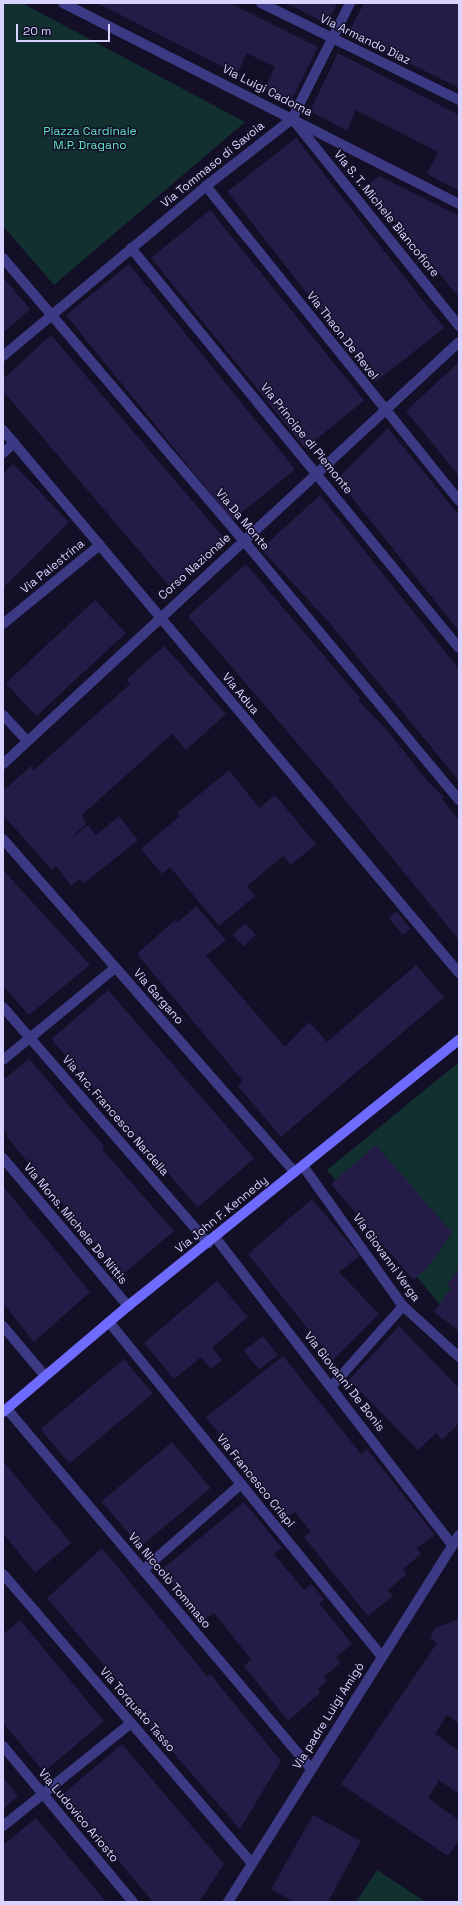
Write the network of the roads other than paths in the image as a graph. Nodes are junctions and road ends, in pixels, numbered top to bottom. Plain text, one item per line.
1 (62, 3) edge
2 (261, 3) edge
3 (350, 3) edge
4 (332, 39) junction
5 (459, 100) edge
6 (292, 119) junction
7 (206, 186) junction
8 (459, 204) edge
9 (131, 248) junction
10 (3, 258) edge
11 (51, 314) junction
12 (459, 326) edge
13 (459, 342) edge
14 (3, 356) edge
15 (383, 409) junction
16 (3, 430) edge
17 (14, 443) junction
18 (3, 453) edge
19 (318, 473) junction
20 (459, 501) edge
21 (244, 541) junction
22 (100, 545) junction
23 (159, 618) junction
24 (3, 624) edge
25 (459, 648) edge
26 (3, 715) edge
27 (27, 741) junction
28 (3, 764) edge
29 (459, 800) edge
30 (3, 839) edge
31 (115, 968) junction
32 (459, 973) edge
33 (3, 1007) edge
34 (30, 1039) junction
35 (459, 1040) edge
36 (3, 1060) edge
37 (3, 1158) edge
38 (303, 1166) junction
39 (295, 1172) junction
40 (212, 1240) junction
41 (128, 1306) junction
42 (404, 1306) junction
43 (109, 1322) junction
44 (3, 1326) edge
45 (459, 1357) edge
46 (45, 1376) junction
47 (332, 1386) junction
48 (5, 1410) edge
49 (241, 1484) junction
50 (459, 1535) edge
51 (455, 1545) edge
52 (143, 1570) junction
53 (3, 1574) edge
54 (381, 1656) junction
55 (131, 1722) junction
56 (3, 1746) edge
57 (311, 1769) junction
58 (43, 1794) junction
59 (3, 1826) edge
60 (252, 1863) junction
61 (133, 1902) edge
62 (228, 1902) edge

1 - 6 street, Via Luigi Cadorna
2 - 4 street, Via Armando Diaz
3 - 4 street, Via Tommaso di Savoia
4 - 5 street, Via Armando Diaz
4 - 6 street, Via Tommaso di Savoia
6 - 7 street, Via Tommaso di Savoia
6 - 8 street, Via Luigi Cadorna
6 - 12 street, Via S. T. Michele Biancofiore
7 - 9 street, Via Tommaso di Savoia
7 - 15 street, Via Thaon De Revel
9 - 11 street, Via Tommaso di Savoia
9 - 19 street, Via Principe di Piemonte
10 - 11 street, Via Da Monte
11 - 14 street, Via Tommaso di Savoia
11 - 21 street, Via Da Monte
13 - 15 street, Corso Nazionale
15 - 19 street, Corso Nazionale
15 - 20 street, Via Thaon De Revel
16 - 17 street, Via Adua
17 - 18 street
17 - 22 street, Via Adua
19 - 21 street, Corso Nazionale
19 - 25 street, Via Principe di Piemonte
21 - 23 street, Corso Nazionale
21 - 29 street, Via Da Monte
22 - 23 street, Via Adua
22 - 24 street, Via Palestrina
23 - 27 street, Corso Nazionale
23 - 32 street, Via Adua
26 - 27 street
27 - 28 street, Corso Nazionale
30 - 31 street, Via Gargano
31 - 34 street
31 - 39 street, Via Gargano
33 - 34 street, Via Arc. Francesco Nardella
34 - 36 street
34 - 40 street, Via Arc. Francesco Nardella
35 - 38 main road, Via John F. Kennedy
37 - 41 street, Via Mons. Michele De Nittis
38 - 39 main road, Via John F. Kennedy
38 - 42 street, Via Giovanni Verga
39 - 40 main road, Via John F. Kennedy
40 - 41 main road, Via John F. Kennedy
40 - 47 street, Via Giovanni De Bonis
41 - 43 main road, Via John F. Kennedy
42 - 45 street, Via Giovanni Verga
42 - 47 street
43 - 46 main road, Via John F. Kennedy
43 - 49 street, Via Francesco Crispi
44 - 46 street
46 - 48 main road, Via John F. Kennedy
47 - 51 street, Via Giovanni De Bonis
48 - 52 street, Via Niccolò Tommaso
49 - 52 street
49 - 54 street, Via Francesco Crispi
50 - 51 street, Via padre Luigi Amigò
51 - 54 street, Via padre Luigi Amigò
52 - 57 street, Via Niccolò Tommaso
53 - 55 street, Via Torquato Tasso
54 - 57 street, Via padre Luigi Amigò
55 - 58 street
55 - 60 street, Via Torquato Tasso
56 - 58 street, Via Ludovico Ariosto
57 - 60 street, Via padre Luigi Amigò
58 - 59 street
58 - 61 street, Via Ludovico Ariosto
60 - 62 street, Via padre Luigi Amigò

